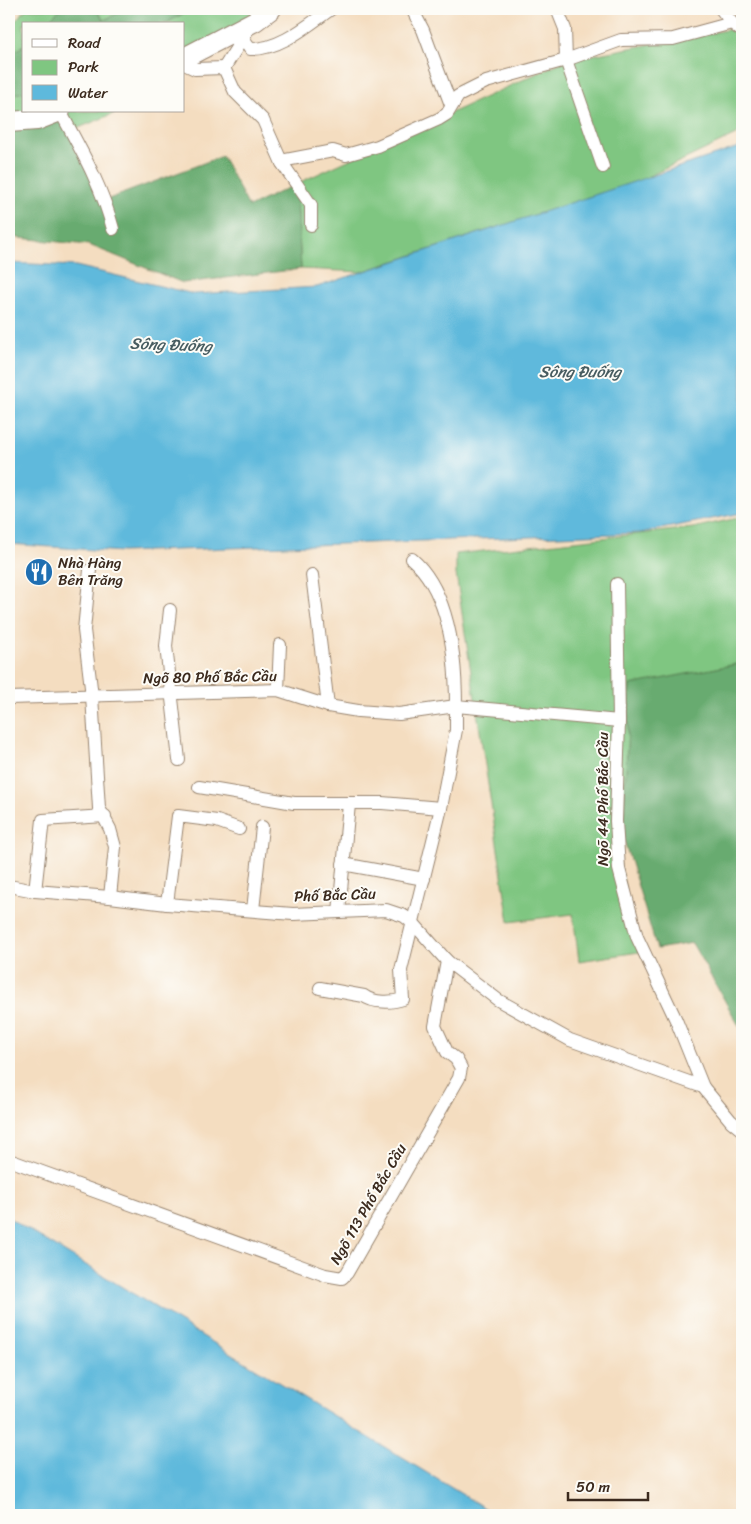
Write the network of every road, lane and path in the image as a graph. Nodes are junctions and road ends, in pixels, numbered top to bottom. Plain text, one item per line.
1 (271, 9) edge
2 (331, 9) edge
3 (412, 9) edge
4 (557, 9) edge
5 (721, 9) edge
6 (255, 21) junction
7 (739, 29) edge
8 (243, 39) junction
9 (185, 57) edge
10 (566, 60) junction
11 (185, 64) edge
12 (224, 68) junction
13 (451, 105) junction
14 (57, 112) edge
15 (61, 112) edge
16 (9, 122) edge
17 (282, 163) junction
18 (603, 167) dead end
19 (310, 225) dead end
20 (112, 229) dead end
21 (412, 559) dead end
22 (90, 570) dead end
23 (312, 575) dead end
24 (617, 584) dead end
25 (170, 610) dead end
26 (280, 645) dead end
27 (278, 690) junction
28 (171, 693) junction
29 (92, 696) junction
30 (9, 698) edge
31 (328, 706) junction
32 (456, 706) junction
33 (619, 721) junction
34 (179, 760) dead end
35 (199, 787) dead end
36 (349, 804) junction
37 (441, 808) junction
38 (105, 816) junction
39 (262, 827) dead end
40 (239, 829) dead end
41 (343, 864) junction
42 (424, 879) junction
43 (9, 886) edge
44 (35, 891) junction
45 (110, 897) junction
46 (166, 904) junction
47 (253, 910) junction
48 (339, 912) junction
49 (414, 924) junction
50 (447, 961) junction
51 (320, 988) dead end
52 (703, 1087) junction
53 (742, 1130) edge
54 (9, 1160) edge

1 - 6 main road
2 - 8 street
3 - 13 street
4 - 10 street
5 - 7 street
6 - 8 street
6 - 9 main road
7 - 10 street
8 - 12 street
10 - 13 street
10 - 18 street
11 - 12 street
12 - 17 street
13 - 17 street
14 - 16 main road
15 - 20 street
17 - 19 street
21 - 32 street
22 - 29 street
23 - 31 street
24 - 33 street, Ngõ 44 Phố Bắc Cầu
25 - 28 street
26 - 27 street
27 - 28 street, Ngõ 80 Phố Bắc Cầu
27 - 31 street, Ngõ 80 Phố Bắc Cầu
28 - 29 street, Ngõ 80 Phố Bắc Cầu
28 - 34 street
29 - 30 street, Ngõ 80 Phố Bắc Cầu
29 - 38 street
31 - 32 street, Ngõ 80 Phố Bắc Cầu
32 - 33 street, Ngõ 80 Phố Bắc Cầu
32 - 37 street
33 - 52 street, Ngõ 44 Phố Bắc Cầu
35 - 36 street
36 - 37 street
36 - 41 street
37 - 42 street
38 - 44 street
38 - 45 street
39 - 47 street
40 - 46 street
41 - 42 street
41 - 48 street
42 - 49 street
43 - 44 street, Phố Bắc Cầu
44 - 45 street, Phố Bắc Cầu
45 - 46 street, Phố Bắc Cầu
46 - 47 street, Phố Bắc Cầu
47 - 48 street, Phố Bắc Cầu
48 - 49 street, Phố Bắc Cầu
49 - 50 street, Phố Bắc Cầu
49 - 51 street
50 - 52 street, Phố Bắc Cầu
50 - 54 street, Ngõ 113 Phố Bắc Cầu
52 - 53 street, Phố Bắc Cầu

